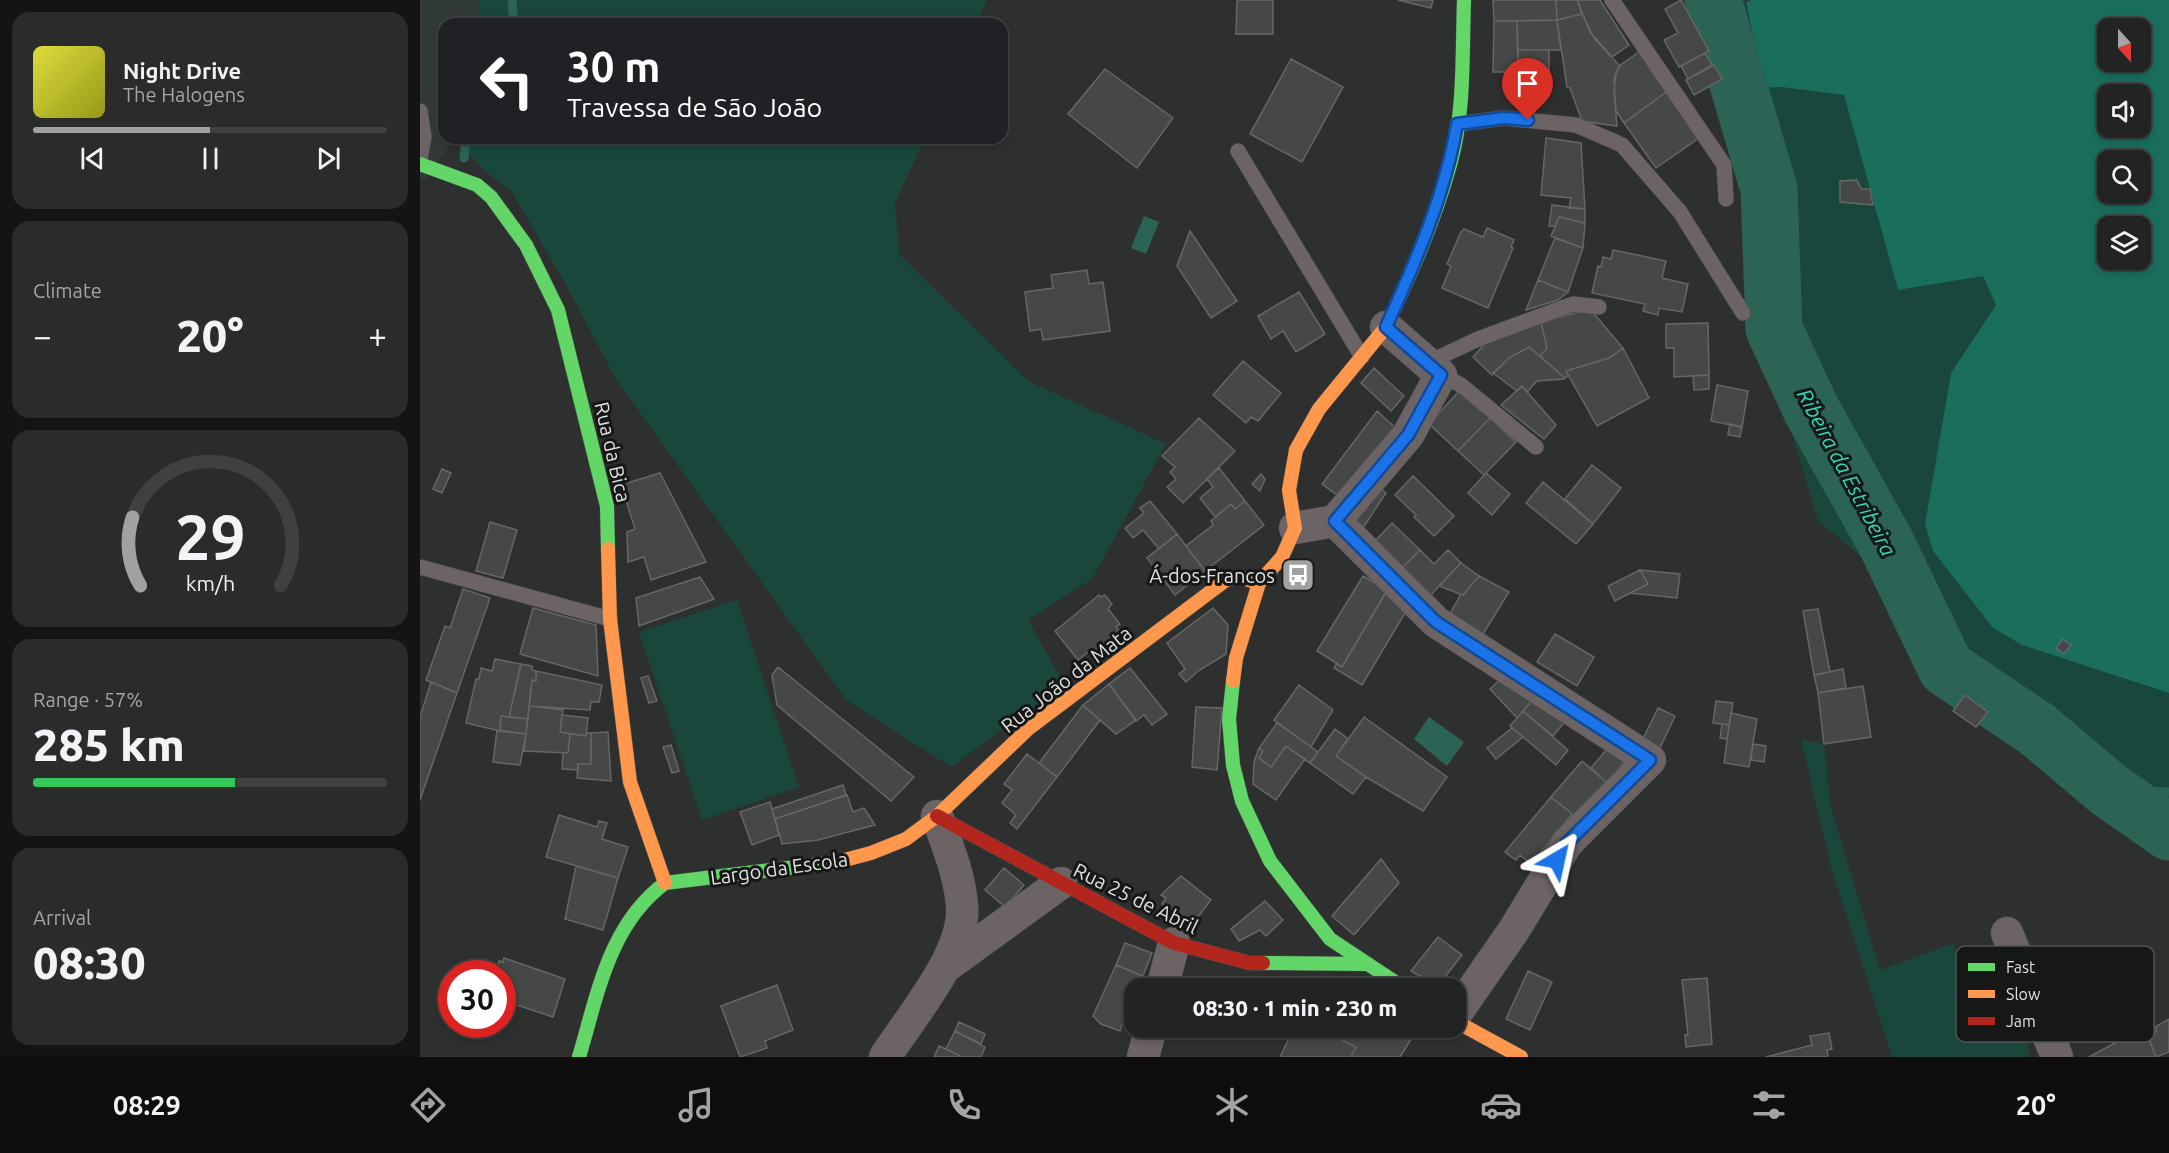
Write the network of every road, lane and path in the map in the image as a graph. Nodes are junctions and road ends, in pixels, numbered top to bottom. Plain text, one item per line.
1 (1464, 0) edge
2 (1612, 0) edge
3 (420, 111) edge
4 (1457, 124) junction
5 (1238, 151) dead end
6 (420, 159) edge
7 (420, 164) edge
8 (1726, 199) dead end
9 (1599, 308) dead end
10 (1743, 313) dead end
11 (1386, 327) junction
12 (1362, 357) junction
13 (1434, 369) junction
14 (1536, 447) dead end
15 (1335, 521) junction
16 (1295, 528) junction
17 (420, 567) edge
18 (1259, 583) junction
19 (610, 619) junction
20 (937, 816) junction
21 (665, 883) junction
22 (1061, 883) junction
23 (2007, 933) dead end
24 (1174, 943) junction
25 (2012, 946) edge
26 (1368, 964) junction
27 (943, 968) junction
28 (1165, 978) edge
29 (1389, 978) edge
30 (1466, 999) edge
31 (1466, 1027) edge
32 (1148, 1038) edge
33 (2051, 1042) edge
34 (579, 1057) edge
35 (885, 1057) edge
36 (1143, 1057) edge
37 (1521, 1057) edge
38 (2057, 1057) edge

1 - 4 street
2 - 8 lane
3 - 6 lane
4 - 10 lane
4 - 11 street
5 - 12 lane
7 - 19 street, Rua da Bica
9 - 13 lane
11 - 12 street
11 - 13 street
12 - 16 street
13 - 14 lane
13 - 15 street
15 - 16 street
15 - 30 street
16 - 18 street
17 - 19 lane
18 - 20 street, Rua João da Mata
18 - 26 street
19 - 21 street, Rua da Bica
20 - 21 street, Largo da Escola
20 - 22 street, Rua 25 de Abril
20 - 27 street
21 - 34 street
22 - 24 street, Rua 25 de Abril
22 - 27 street
23 - 25 street
24 - 26 street, Rua 25 de Abril
24 - 28 street
26 - 29 street
27 - 35 street
31 - 37 street
32 - 36 street
33 - 38 street

